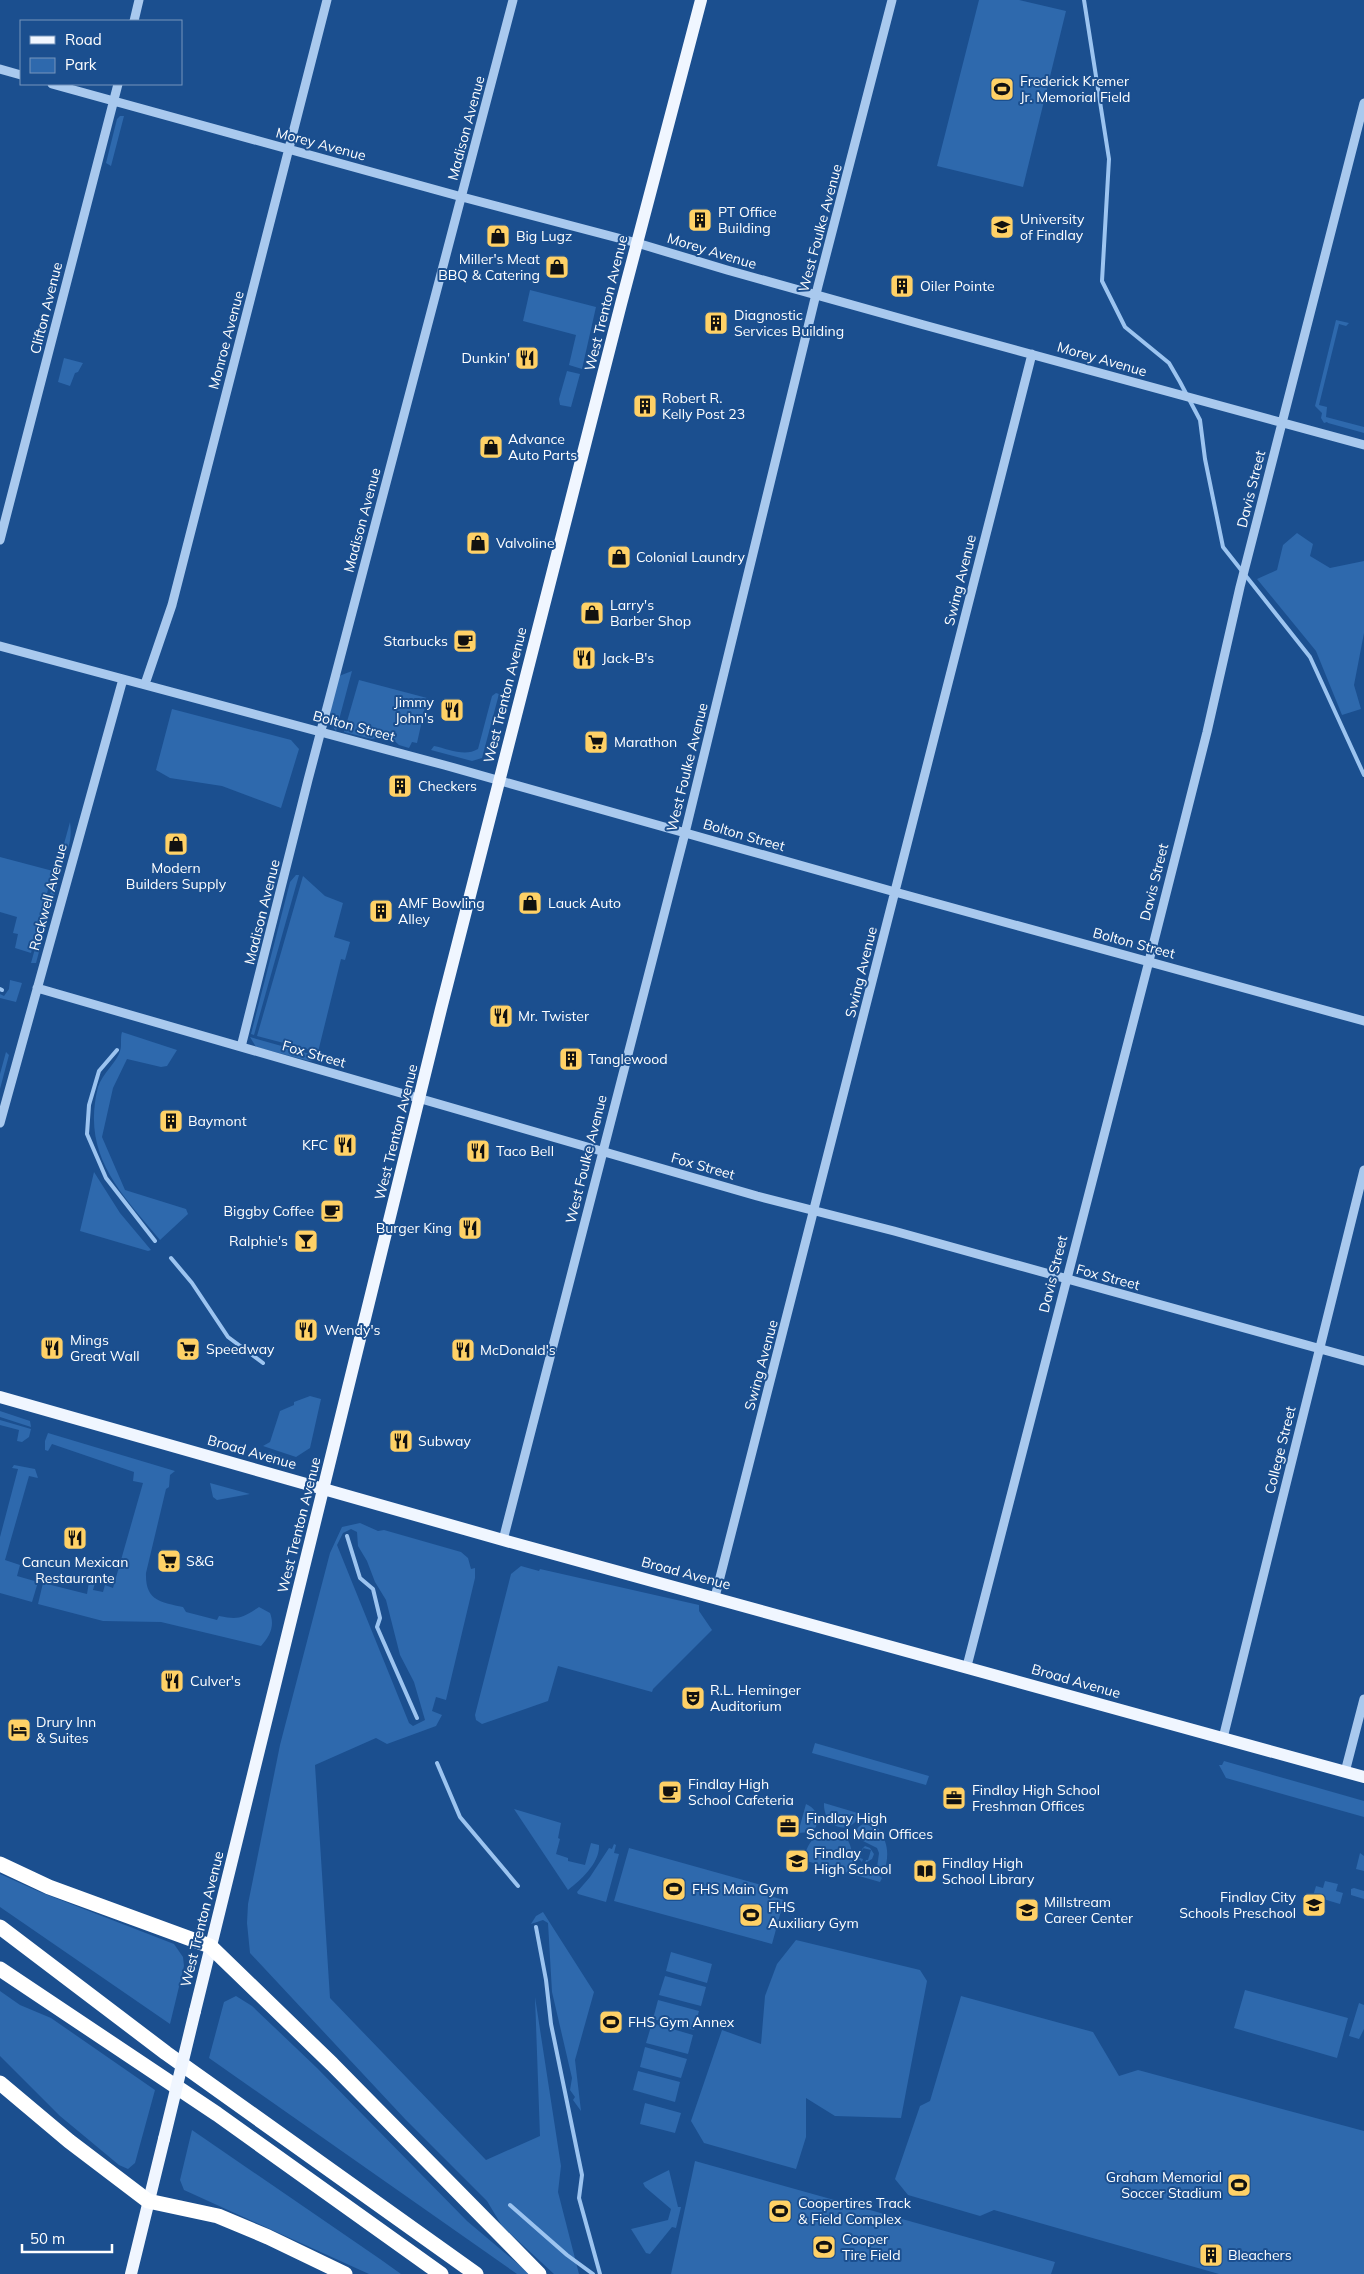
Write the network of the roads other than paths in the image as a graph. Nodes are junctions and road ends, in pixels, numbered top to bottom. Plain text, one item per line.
1 (140, 0) edge
2 (327, 0) edge
3 (513, 0) edge
4 (701, 0) edge
5 (892, 0) edge
6 (134, 20) edge
7 (0, 69) edge
8 (20, 75) edge
9 (56, 85) edge
10 (118, 85) edge
11 (113, 101) junction
12 (1364, 103) edge
13 (289, 150) junction
14 (462, 197) junction
15 (637, 243) junction
16 (816, 295) junction
17 (1032, 354) junction
18 (1282, 423) junction
19 (1364, 445) edge
20 (0, 540) edge
21 (0, 646) edge
22 (123, 679) junction
23 (145, 684) junction
24 (321, 732) junction
25 (499, 780) junction
26 (685, 833) junction
27 (895, 892) junction
28 (1149, 961) junction
29 (37, 988) junction
30 (1364, 1021) edge
31 (241, 1047) junction
32 (420, 1098) junction
33 (0, 1122) edge
34 (602, 1151) junction
35 (1364, 1170) edge
36 (815, 1211) junction
37 (1066, 1280) junction
38 (1319, 1348) junction
39 (1364, 1361) edge
40 (0, 1397) edge
41 (324, 1488) junction
42 (504, 1540) junction
43 (715, 1597) junction
44 (966, 1666) junction
45 (1364, 1699) edge
46 (1223, 1738) junction
47 (1345, 1772) junction
48 (1364, 1777) edge
49 (0, 1864) edge
50 (0, 1927) edge
51 (210, 1946) junction
52 (0, 1969) edge
53 (0, 2083) edge
54 (148, 2200) junction
55 (131, 2274) edge
56 (345, 2274) edge
57 (441, 2274) edge
58 (476, 2274) edge
59 (539, 2274) edge

1 - 6 street
2 - 13 street, Monroe Avenue
3 - 14 street, Madison Avenue
4 - 15 main road, West Trenton Avenue
5 - 16 street, West Foulke Avenue
7 - 8 street
9 - 11 street, Morey Avenue
10 - 11 street, Clifton Avenue
11 - 13 street, Morey Avenue
11 - 20 street, Clifton Avenue
12 - 18 street, Davis Street
13 - 14 street, Morey Avenue
13 - 23 street, Monroe Avenue
14 - 15 street, Morey Avenue
14 - 24 street, Madison Avenue
15 - 16 street, Morey Avenue
15 - 25 main road, West Trenton Avenue
16 - 17 street, Morey Avenue
16 - 26 street, West Foulke Avenue
17 - 18 street, Morey Avenue
17 - 27 street, Swing Avenue
18 - 19 street, Morey Avenue
18 - 28 street, Davis Street
21 - 22 street, Bolton Street
22 - 23 street, Bolton Street
22 - 29 street, Rockwell Avenue
23 - 24 street, Bolton Street
24 - 25 street, Bolton Street
24 - 31 street, Madison Avenue
25 - 26 street, Bolton Street
25 - 32 main road, West Trenton Avenue
26 - 27 street, Bolton Street
26 - 34 street, West Foulke Avenue
27 - 28 street, Bolton Street
27 - 36 street, Swing Avenue
28 - 30 street, Bolton Street
28 - 37 street, Davis Street
29 - 31 street, Fox Street
29 - 33 street, Rockwell Avenue
31 - 32 street, Fox Street
32 - 34 street, Fox Street
32 - 41 main road, West Trenton Avenue
34 - 36 street, Fox Street
34 - 42 street, West Foulke Avenue
35 - 38 street, College Street
36 - 37 street, Fox Street
36 - 43 street, Swing Avenue
37 - 38 street, Fox Street
37 - 44 street, Davis Street
38 - 39 street, Fox Street
38 - 46 street, College Street
40 - 41 main road, Broad Avenue
41 - 42 main road, Broad Avenue
41 - 51 main road, West Trenton Avenue
42 - 43 main road, Broad Avenue
43 - 44 main road, Broad Avenue
44 - 46 main road, Broad Avenue
45 - 47 street
46 - 47 main road, Broad Avenue
47 - 48 main road, Broad Avenue
49 - 51 highway
50 - 58 highway
51 - 54 main road, West Trenton Avenue, bridge
51 - 59 highway
52 - 57 highway
53 - 54 highway
54 - 55 main road, West Trenton Avenue
54 - 56 highway

